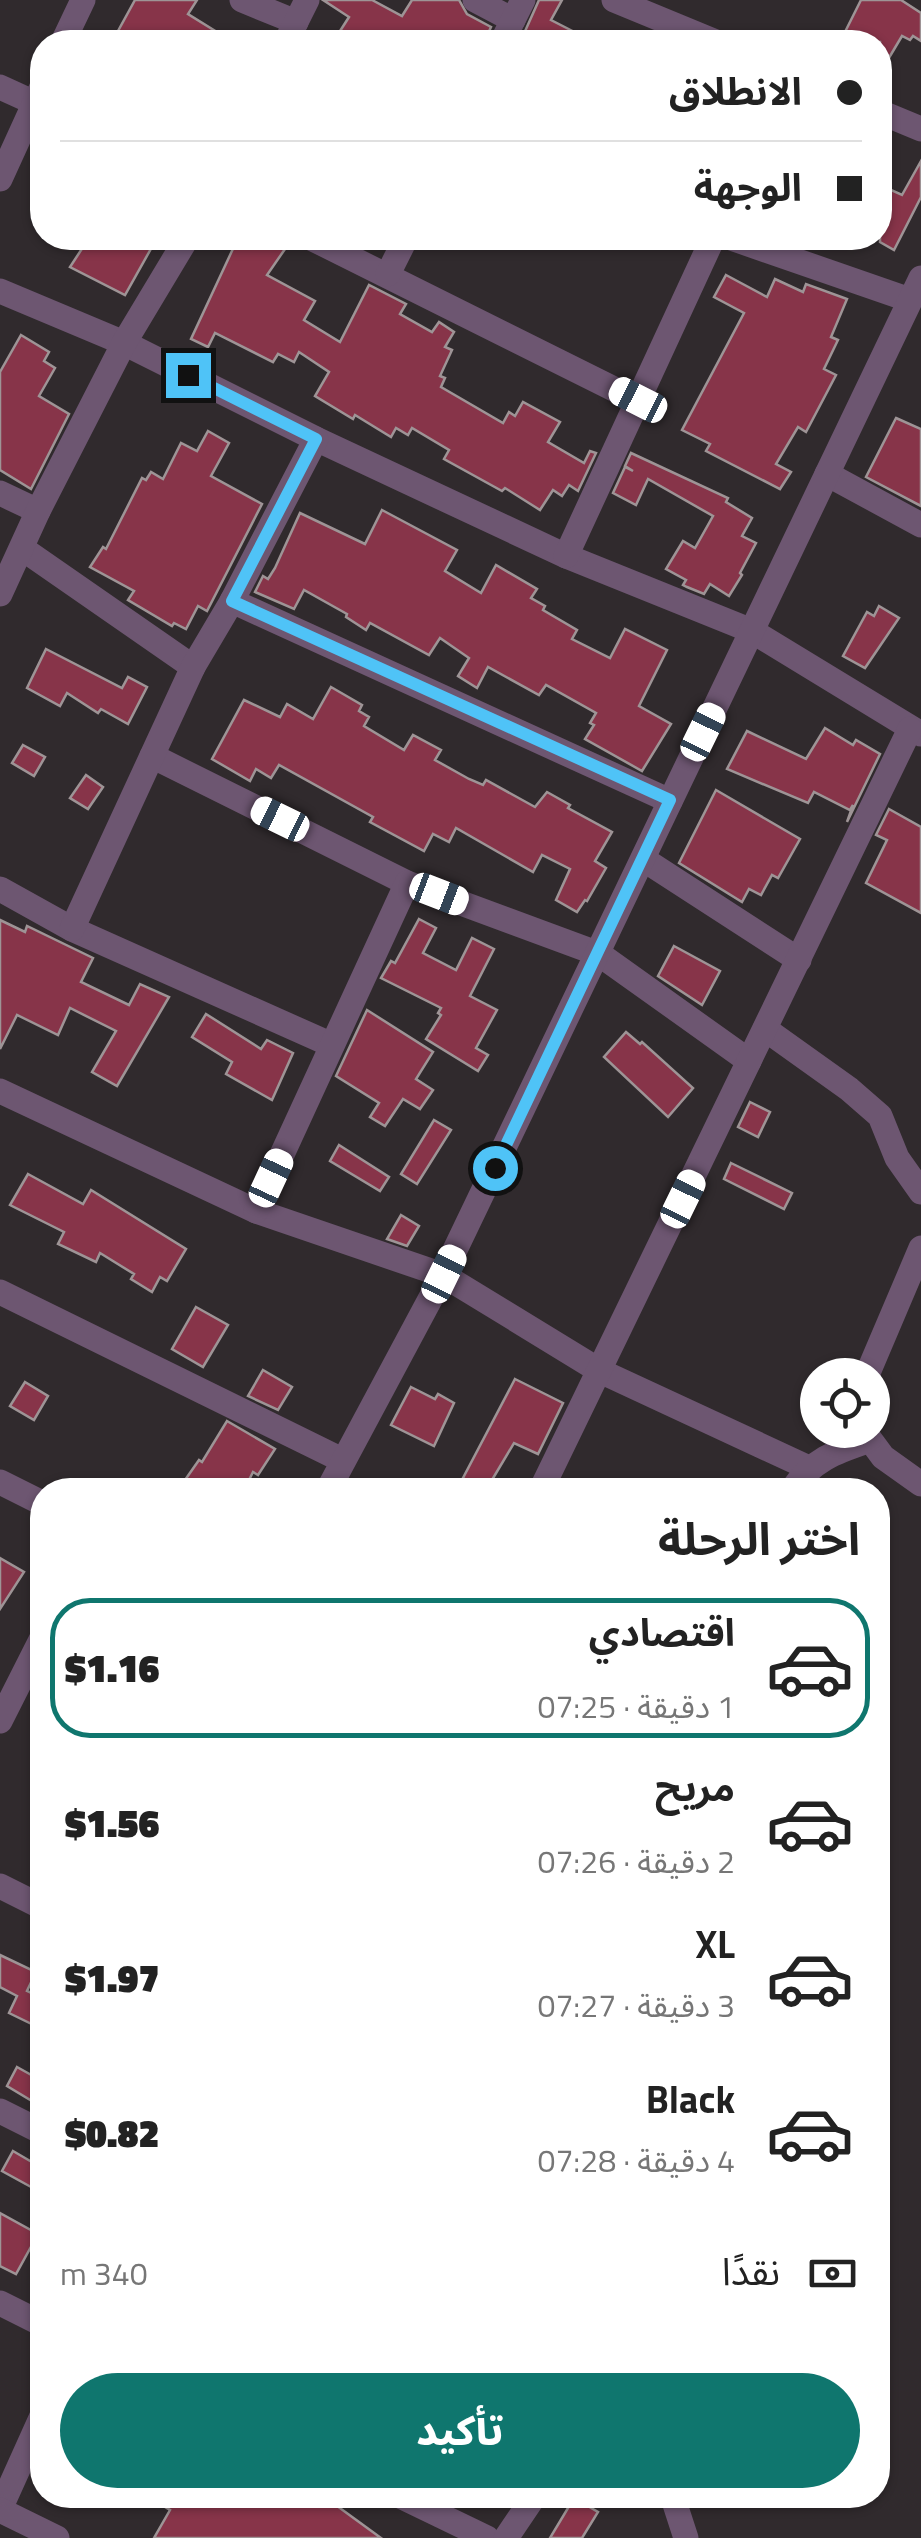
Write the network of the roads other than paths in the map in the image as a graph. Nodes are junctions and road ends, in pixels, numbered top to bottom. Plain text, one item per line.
1 (83, 0) edge
2 (242, 0) edge
3 (475, 0) edge
4 (614, 0) edge
5 (513, 21) edge
6 (296, 22) edge
7 (69, 30) edge
8 (687, 30) edge
9 (0, 88) edge
10 (30, 93) edge
11 (30, 114) edge
12 (892, 117) edge
13 (921, 129) edge
14 (0, 179) edge
15 (180, 250) edge
16 (337, 250) edge
17 (400, 250) edge
18 (707, 250) edge
19 (775, 250) edge
20 (388, 274) junction
21 (916, 289) edge
22 (0, 291) edge
23 (124, 343) junction
24 (638, 400) junction
25 (316, 439) junction
26 (827, 474) junction
27 (0, 493) edge
28 (38, 511) junction
29 (921, 524) edge
30 (22, 548) junction
31 (566, 556) junction
32 (0, 594) edge
33 (232, 601) junction
34 (752, 630) junction
35 (193, 667) junction
36 (916, 732) edge
37 (152, 756) junction
38 (670, 800) junction
39 (643, 859) junction
40 (407, 882) junction
41 (0, 889) edge
42 (72, 928) junction
43 (599, 954) junction
44 (798, 960) junction
45 (765, 1029) junction
46 (332, 1046) junction
47 (749, 1061) junction
48 (0, 1091) edge
49 (921, 1192) edge
50 (256, 1210) junction
51 (921, 1248) edge
52 (444, 1274) junction
53 (0, 1292) edge
54 (873, 1358) edge
55 (600, 1371) junction
56 (840, 1448) edge
57 (876, 1448) edge
58 (342, 1460) junction
59 (809, 1468) junction
60 (334, 1478) edge
61 (547, 1478) edge
62 (801, 1478) edge
63 (0, 1482) edge
64 (921, 1484) edge
65 (30, 1497) edge
66 (30, 1655) edge
67 (7, 1687) edge
68 (0, 1721) edge
69 (0, 1886) edge
70 (30, 1900) edge
71 (0, 2111) edge
72 (30, 2126) edge
73 (0, 2303) edge
74 (30, 2318) edge
75 (30, 2443) edge
76 (425, 2508) edge
77 (526, 2508) edge
78 (676, 2508) edge
79 (0, 2510) edge
80 (43, 2535) edge
81 (487, 2538) edge
82 (506, 2538) edge
83 (686, 2538) edge

1 - 7 street
2 - 6 street
3 - 5 street
4 - 8 street
9 - 10 street
11 - 14 street
12 - 13 street
15 - 23 street
16 - 20 street
17 - 20 street
18 - 24 street
19 - 21 street
20 - 24 street
21 - 26 street
22 - 23 street
23 - 25 street
23 - 28 street
24 - 31 street
25 - 31 street
25 - 33 street
26 - 29 street
26 - 34 street
27 - 28 street
28 - 30 street
30 - 32 street
30 - 35 street
31 - 34 street
33 - 35 street
33 - 38 street
34 - 36 street
34 - 38 street
35 - 37 street
36 - 44 street
37 - 40 street
37 - 42 street
38 - 39 street
39 - 43 street
39 - 44 street
40 - 43 street
40 - 46 street
41 - 42 street
42 - 46 street
43 - 47 street
43 - 52 street
44 - 45 street
45 - 47 street
45 - 49 street
46 - 50 street
47 - 55 street
48 - 50 street
50 - 52 street
51 - 54 street
52 - 55 street
52 - 58 street
53 - 58 street
55 - 59 street
55 - 61 street
56 - 59 street
57 - 64 street
58 - 60 street
59 - 62 street
63 - 65 street
66 - 67 street
67 - 68 street
69 - 70 street
71 - 72 street
73 - 74 street
75 - 79 street
76 - 81 street
77 - 82 street
78 - 83 street
79 - 80 street

